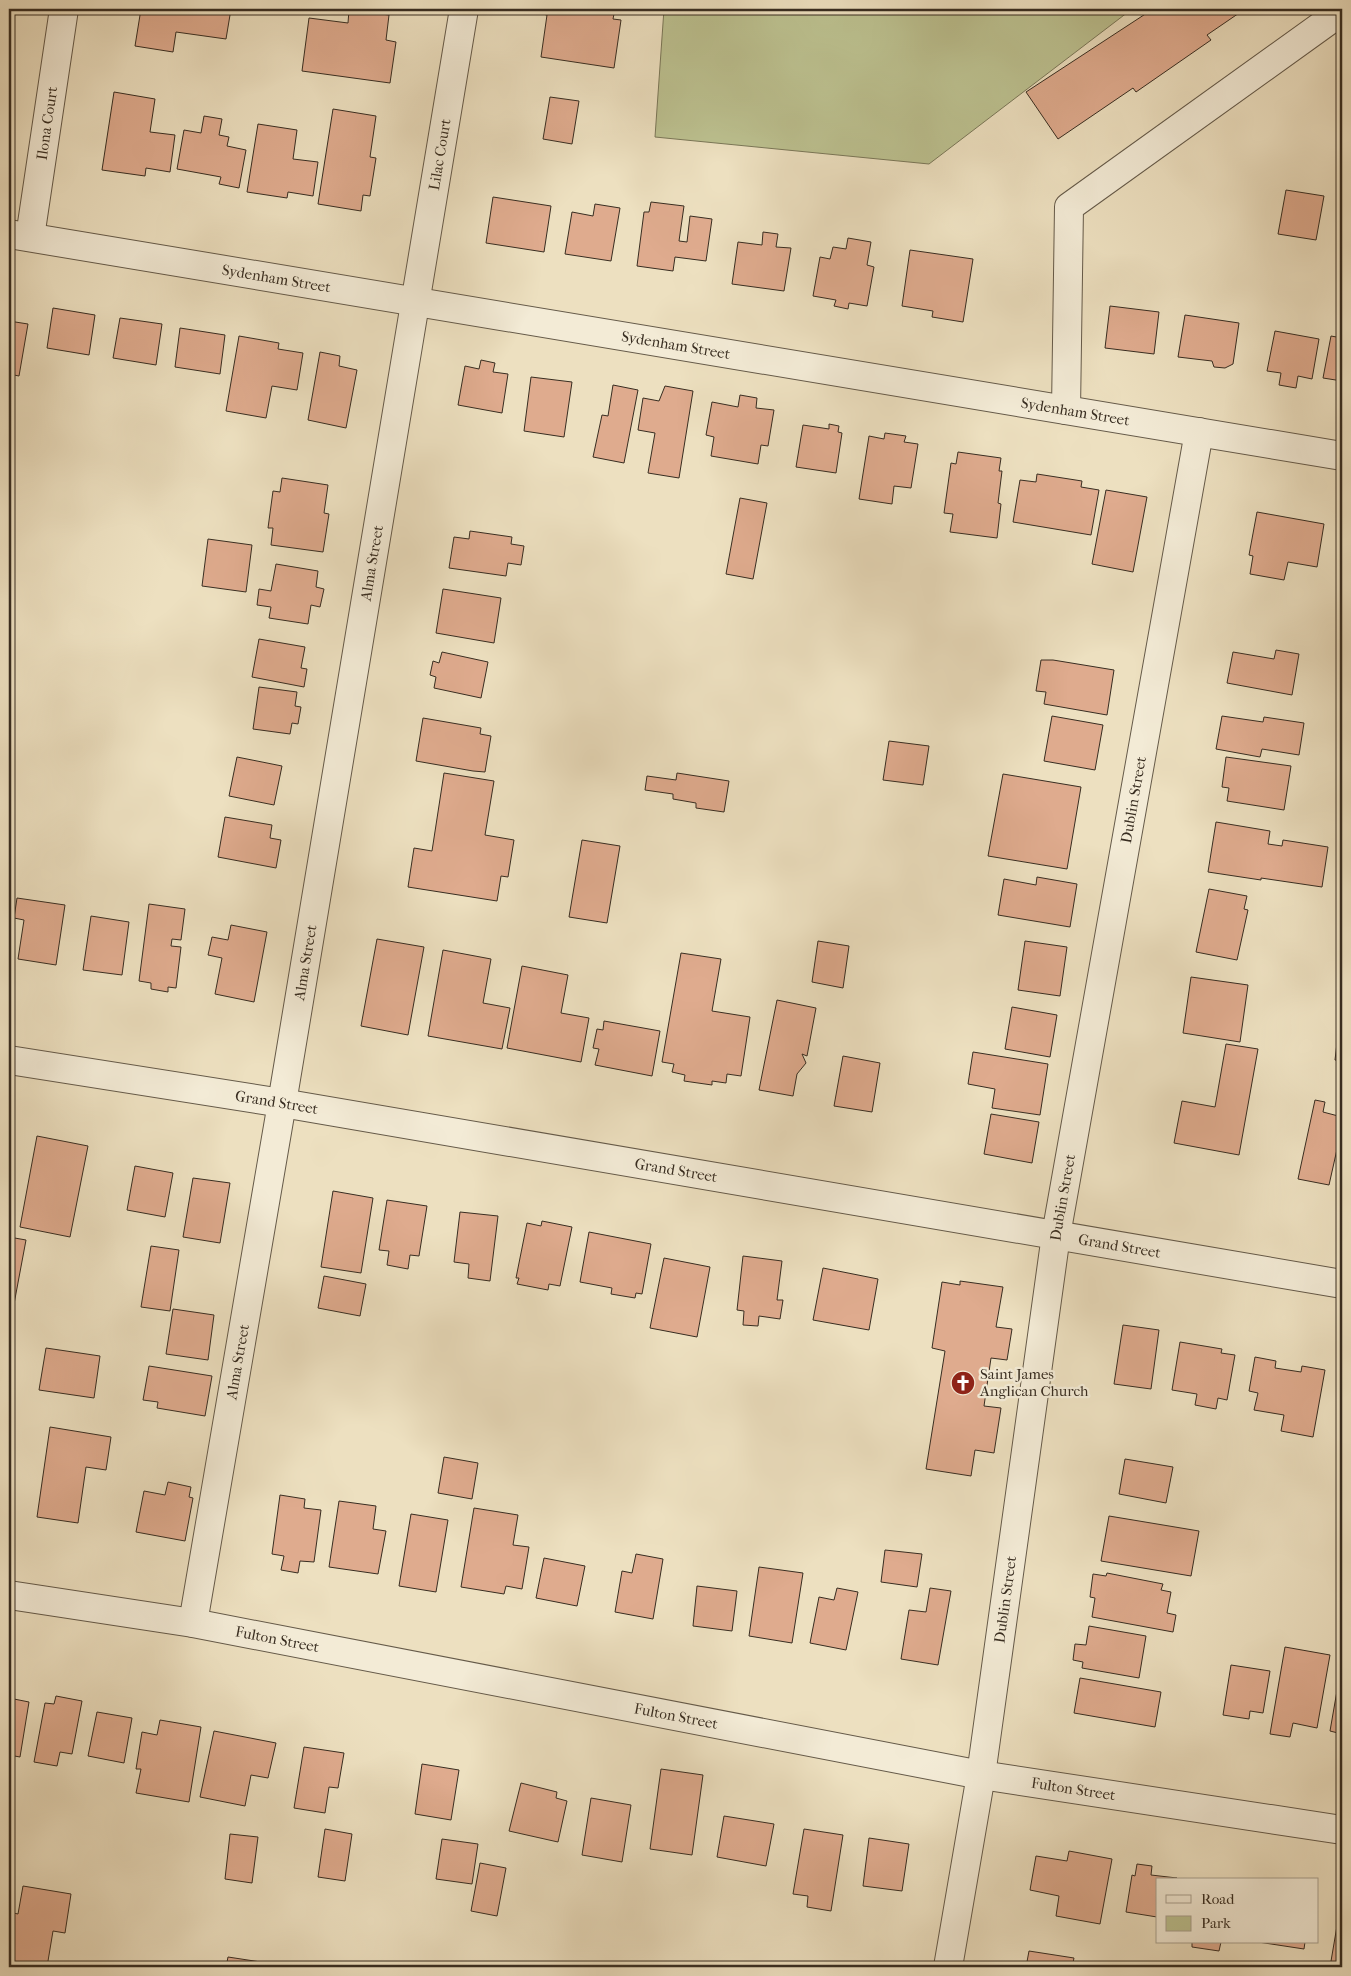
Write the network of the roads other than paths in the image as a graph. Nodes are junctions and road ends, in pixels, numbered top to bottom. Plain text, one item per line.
1 (64, 9) edge
2 (464, 9) edge
3 (1342, 11) edge
4 (20, 236) edge
5 (416, 302) junction
6 (1066, 410) junction
7 (1199, 432) junction
8 (1342, 456) edge
9 (9, 1060) edge
10 (282, 1103) junction
11 (1056, 1235) junction
12 (1342, 1284) edge
13 (9, 1596) edge
14 (193, 1623) junction
15 (981, 1775) junction
16 (1342, 1830) edge
17 (948, 1967) edge

1 - 4 street, Ilona Court
2 - 5 street, Lilac Court
3 - 6 street
4 - 5 street, Sydenham Street
5 - 6 street, Sydenham Street
5 - 10 street, Alma Street
6 - 7 street, Sydenham Street
7 - 8 street, Sydenham Street
7 - 11 street, Dublin Street
9 - 10 street, Grand Street
10 - 11 street, Grand Street
10 - 14 street, Alma Street
11 - 12 street, Grand Street
11 - 15 street, Dublin Street
13 - 14 street, Fulton Street
14 - 15 street, Fulton Street
15 - 16 street, Fulton Street
15 - 17 street, Dublin Street

